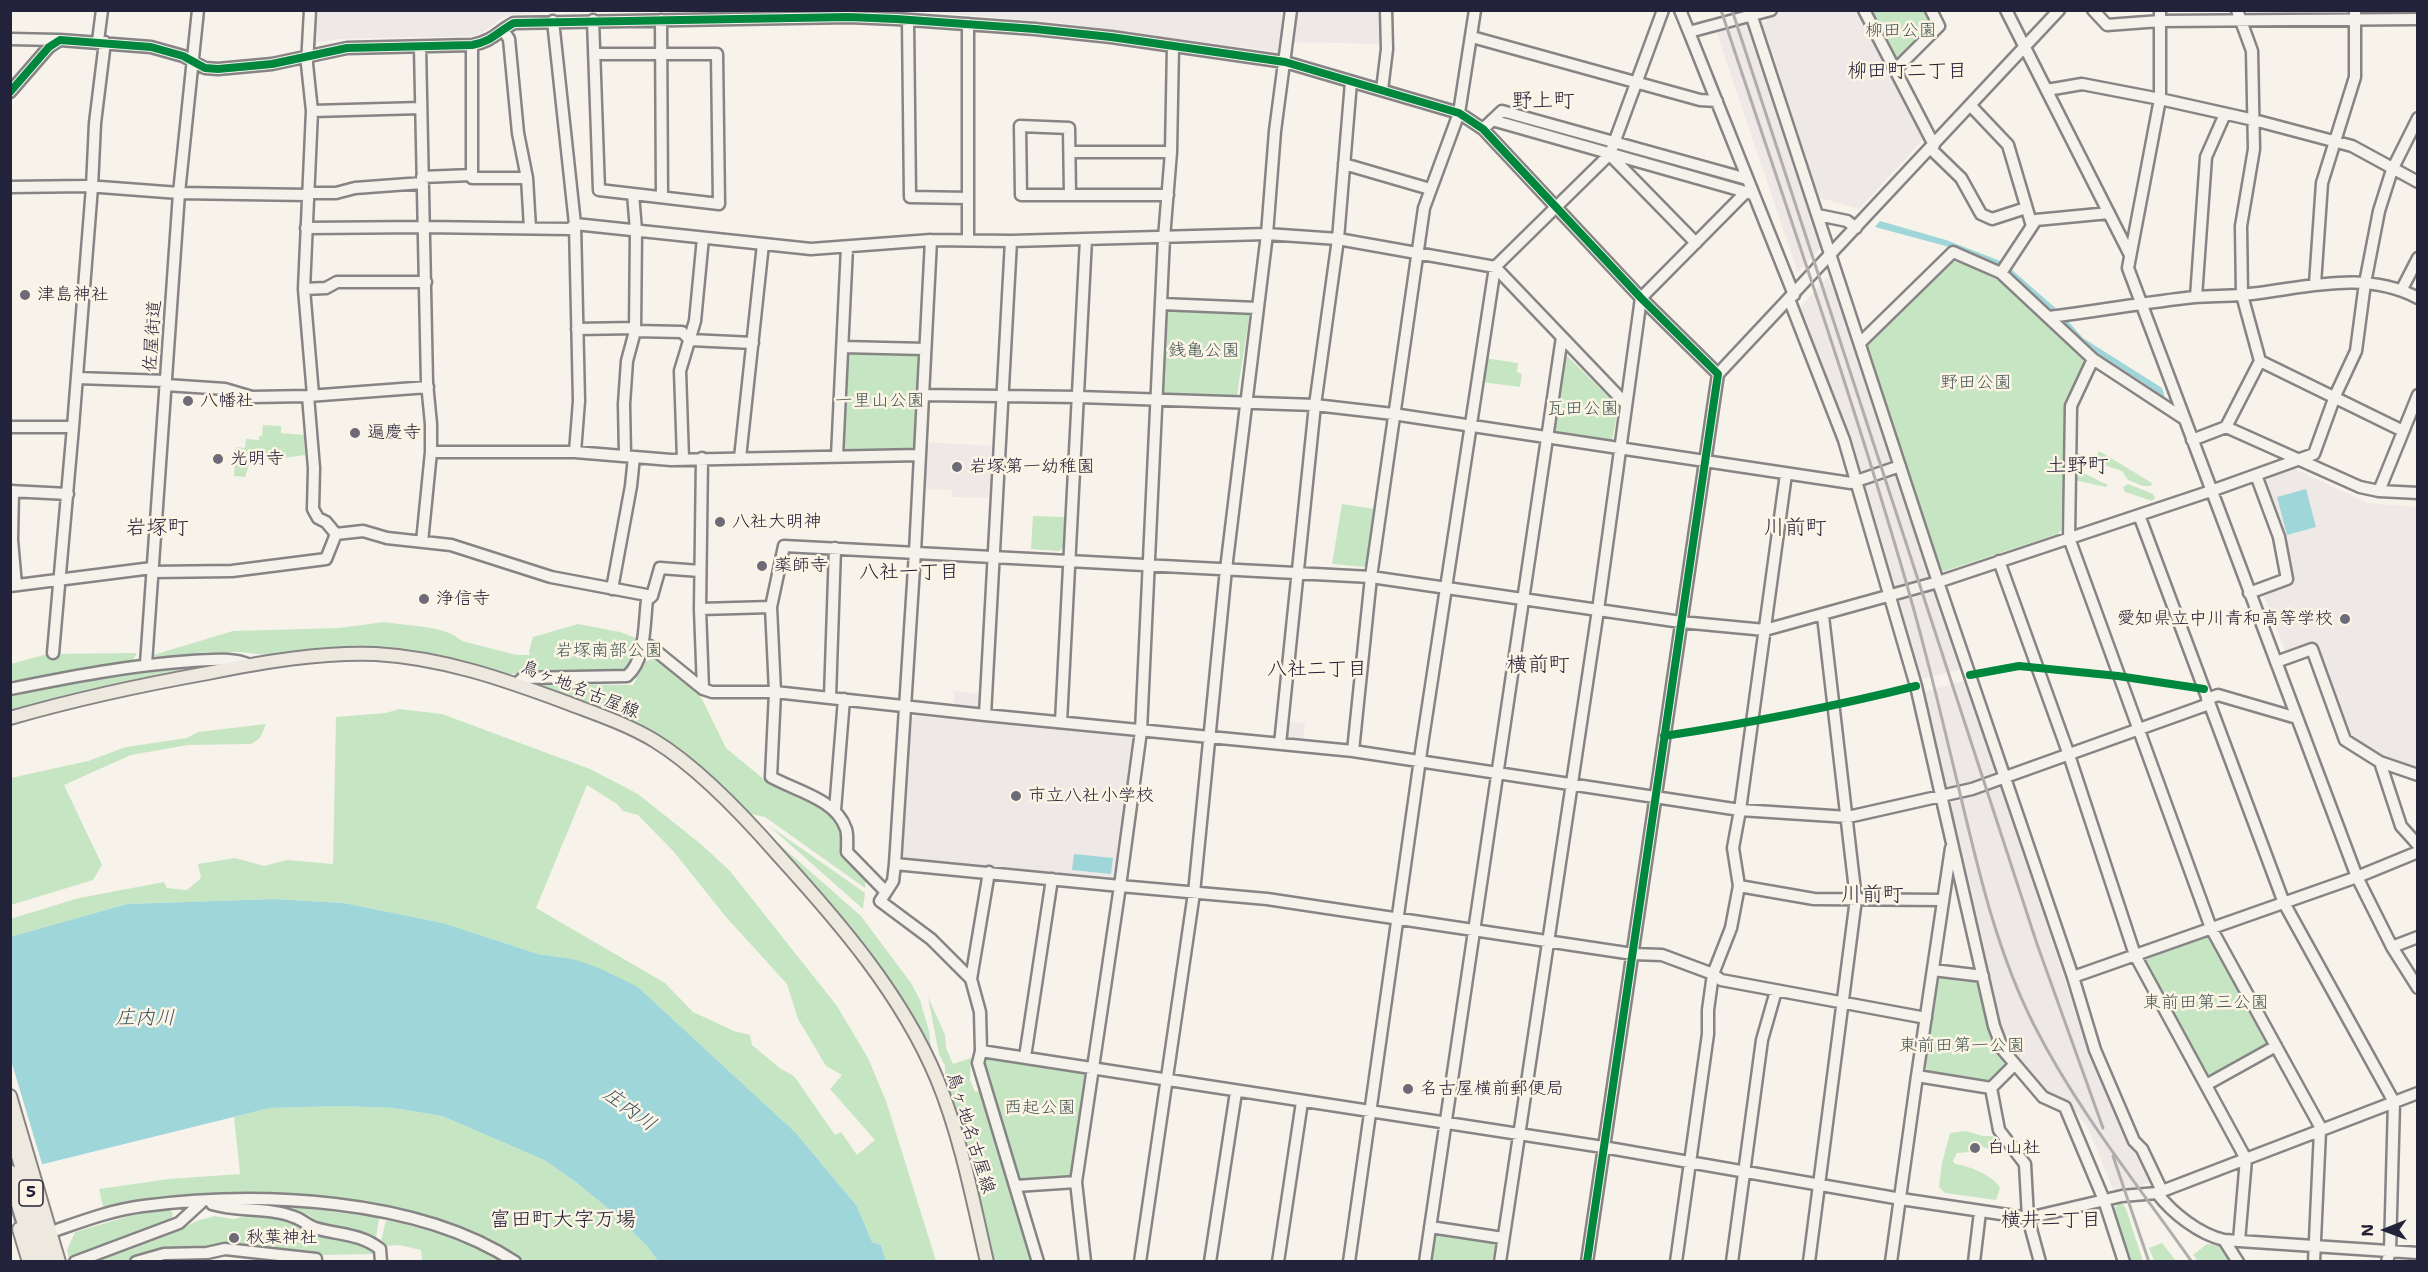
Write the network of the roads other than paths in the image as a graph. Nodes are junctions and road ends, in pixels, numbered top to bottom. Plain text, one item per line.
1 (102, 10) edge
2 (198, 10) edge
3 (310, 10) edge
4 (1291, 10) edge
5 (1386, 10) edge
6 (1475, 10) edge
7 (1664, 10) edge
8 (1680, 10) edge
9 (1771, 10) edge
10 (1864, 10) edge
11 (1931, 10) edge
12 (2006, 10) edge
13 (2060, 10) edge
14 (2093, 10) edge
15 (2354, 15) edge
16 (2160, 16) edge
17 (2239, 16) edge
18 (1752, 17) junction
19 (2418, 19) edge
20 (593, 20) junction
21 (661, 20) junction
22 (908, 20) junction
23 (553, 21) junction
24 (968, 24) junction
25 (503, 30) junction
26 (1689, 32) junction
27 (1472, 37) junction
28 (10, 39) edge
29 (60, 40) junction
30 (101, 42) junction
31 (472, 45) junction
32 (1173, 46) junction
33 (420, 47) junction
34 (2025, 47) junction
35 (594, 54) junction
36 (661, 54) junction
37 (307, 56) junction
38 (192, 61) junction
39 (1286, 62) junction
40 (1895, 70) junction
41 (1351, 82) junction
42 (1636, 83) junction
43 (1382, 90) junction
44 (2047, 90) junction
45 (10, 92) edge
46 (2160, 99) junction
47 (1717, 101) junction
48 (1971, 106) junction
49 (421, 108) junction
50 (312, 111) junction
51 (1459, 112) junction
52 (2225, 114) junction
53 (2418, 117) edge
54 (2253, 120) junction
55 (1483, 129) junction
56 (2335, 142) junction
57 (1933, 147) junction
58 (1613, 148) junction
59 (1070, 152) junction
60 (1171, 152) junction
61 (1344, 164) junction
62 (2392, 170) junction
63 (472, 175) junction
64 (527, 178) junction
65 (1747, 179) junction
66 (422, 180) junction
67 (2418, 182) edge
68 (10, 187) edge
69 (92, 187) junction
70 (1430, 189) junction
71 (179, 193) junction
72 (1749, 193) junction
73 (307, 194) junction
74 (633, 194) junction
75 (1070, 195) junction
76 (1168, 195) junction
77 (662, 197) junction
78 (968, 198) junction
79 (1556, 208) junction
80 (2026, 208) junction
81 (2109, 213) junction
82 (1818, 215) junction
83 (575, 224) junction
84 (2032, 226) junction
85 (424, 227) junction
86 (306, 228) junction
87 (530, 228) junction
88 (1857, 228) junction
89 (636, 230) junction
90 (1267, 234) junction
91 (703, 238) junction
92 (1164, 238) junction
93 (1086, 239) junction
94 (1338, 239) junction
95 (931, 240) junction
96 (968, 240) junction
97 (1011, 241) junction
98 (1696, 243) junction
99 (763, 244) junction
100 (847, 247) junction
101 (1417, 253) junction
102 (2129, 253) junction
103 (1831, 255) junction
104 (2418, 258) edge
105 (1495, 267) junction
106 (2003, 269) junction
107 (426, 282) junction
108 (2365, 283) junction
109 (2315, 284) junction
110 (304, 289) junction
111 (2402, 290) junction
112 (2242, 295) junction
113 (1792, 297) junction
114 (2196, 297) junction
115 (1641, 298) junction
116 (2418, 298) edge
117 (1161, 304) junction
118 (2142, 305) junction
119 (1257, 308) junction
120 (2056, 316) junction
121 (577, 329) junction
122 (635, 329) junction
123 (1562, 337) junction
124 (690, 340) junction
125 (1861, 342) junction
126 (753, 343) junction
127 (843, 347) junction
128 (925, 349) junction
129 (2092, 359) junction
130 (2260, 361) junction
131 (1718, 374) junction
132 (77, 378) junction
133 (166, 383) junction
134 (428, 387) junction
135 (923, 395) junction
136 (311, 396) junction
137 (2334, 396) junction
138 (1002, 397) junction
139 (1078, 397) junction
140 (2417, 398) edge
141 (1157, 399) junction
142 (1245, 402) junction
143 (1625, 403) junction
144 (1315, 405) junction
145 (1394, 414) junction
146 (2183, 418) junction
147 (1470, 426) junction
148 (10, 427) edge
149 (73, 427) junction
150 (2226, 427) junction
151 (2403, 431) junction
152 (1546, 438) junction
153 (2192, 440) junction
154 (1619, 449) junction
155 (431, 452) junction
156 (575, 452) junction
157 (920, 455) junction
158 (629, 456) junction
159 (837, 456) junction
160 (740, 458) junction
161 (683, 459) junction
162 (702, 459) junction
163 (2298, 459) junction
164 (1706, 461) junction
165 (1900, 466) junction
166 (1786, 474) junction
167 (2256, 475) junction
168 (1856, 481) junction
169 (12, 491) edge
170 (2211, 491) junction
171 (2379, 491) junction
172 (2418, 493) edge
173 (68, 494) junction
174 (2139, 515) junction
175 (336, 534) junction
176 (2069, 538) junction
177 (422, 542) junction
178 (835, 548) junction
179 (915, 552) junction
180 (994, 556) junction
181 (1070, 561) junction
182 (1999, 561) junction
183 (1148, 565) junction
184 (1226, 569) junction
185 (152, 570) junction
186 (700, 571) junction
187 (1296, 573) junction
188 (1371, 577) junction
189 (60, 579) junction
190 (1938, 582) junction
191 (14, 586) edge
192 (1446, 587) junction
193 (612, 589) junction
194 (2249, 593) junction
195 (652, 596) junction
196 (1889, 596) junction
197 (1522, 598) junction
198 (771, 607) junction
199 (700, 609) junction
200 (1598, 610) junction
201 (1823, 616) junction
202 (1681, 622) junction
203 (1766, 630) junction
204 (641, 647) junction
205 (53, 653) dead end
206 (2276, 662) junction
207 (146, 664) junction
208 (250, 665) junction
209 (516, 684) junction
210 (10, 689) edge
211 (703, 689) junction
212 (776, 692) junction
213 (830, 697) junction
214 (844, 699) junction
215 (2208, 701) junction
216 (905, 707) junction
217 (985, 715) junction
218 (2297, 717) junction
219 (10, 718) edge
220 (1061, 722) junction
221 (1141, 730) junction
222 (2138, 730) junction
223 (1209, 738) junction
224 (1280, 744) junction
225 (1353, 751) junction
226 (2069, 755) junction
227 (1420, 760) junction
228 (2380, 762) junction
229 (1497, 772) junction
230 (2418, 775) edge
231 (2005, 778) junction
232 (1570, 783) junction
233 (1656, 796) junction
234 (1942, 797) junction
235 (835, 810) junction
236 (1740, 810) junction
237 (1848, 818) junction
238 (1952, 842) junction
239 (2418, 845) edge
240 (2418, 852) edge
241 (895, 864) junction
242 (989, 872) junction
243 (2357, 877) junction
244 (1052, 879) junction
245 (1120, 886) junction
246 (1739, 886) junction
247 (886, 892) junction
248 (1194, 893) junction
249 (1856, 899) junction
250 (1943, 900) junction
251 (2284, 903) junction
252 (1398, 919) junction
253 (2211, 928) junction
254 (1473, 931) junction
255 (2418, 937) edge
256 (1548, 942) junction
257 (2392, 948) junction
258 (1633, 954) junction
259 (2135, 955) junction
260 (1934, 970) junction
261 (1713, 974) junction
262 (1983, 976) junction
263 (2073, 977) junction
264 (971, 979) junction
265 (2418, 988) edge
266 (1776, 991) junction
267 (1843, 1004) junction
268 (1926, 1018) junction
269 (2276, 1046) junction
270 (981, 1051) junction
271 (1025, 1057) junction
272 (2015, 1064) junction
273 (1094, 1069) junction
274 (1917, 1076) junction
275 (1166, 1080) junction
276 (2206, 1085) junction
277 (1991, 1088) junction
278 (1236, 1092) junction
279 (2418, 1093) edge
280 (10, 1096) edge
281 (1302, 1102) junction
282 (2394, 1102) junction
283 (1371, 1113) junction
284 (1445, 1123) junction
285 (10, 1124) edge
286 (2321, 1130) junction
287 (1518, 1136) junction
288 (1603, 1148) junction
289 (2246, 1159) junction
290 (1690, 1163) junction
291 (1745, 1172) junction
292 (10, 1173) edge
293 (1076, 1182) junction
294 (1820, 1184) junction
295 (1016, 1186) junction
296 (2159, 1192) junction
297 (1901, 1198) junction
298 (10, 1199) edge
299 (2104, 1200) junction
300 (203, 1201) junction
301 (1980, 1212) junction
302 (2028, 1218) junction
303 (1430, 1227) junction
304 (51, 1232) junction
305 (1503, 1238) junction
306 (16, 1240) edge
307 (2224, 1240) junction
308 (2239, 1241) junction
309 (2315, 1246) junction
310 (2418, 1253) edge
311 (53, 1255) edge
312 (2389, 1256) edge
313 (31, 1260) edge
314 (59, 1262) edge
315 (75, 1262) edge
316 (136, 1262) edge
317 (316, 1262) edge
318 (381, 1262) edge
319 (515, 1262) edge
320 (987, 1262) edge
321 (1038, 1262) edge
322 (1084, 1262) edge
323 (1140, 1262) edge
324 (1210, 1262) edge
325 (1278, 1262) edge
326 (1349, 1262) edge
327 (1425, 1262) edge
328 (1500, 1262) edge
329 (1587, 1262) edge
330 (1676, 1262) edge
331 (1732, 1262) edge
332 (1809, 1262) edge
333 (1892, 1262) edge
334 (1974, 1262) edge
335 (2040, 1262) edge
336 (2124, 1262) edge
337 (2238, 1262) edge
338 (2314, 1262) edge

1 - 30 street
2 - 38 street, 佐屋街道
3 - 37 street
4 - 39 street
5 - 43 street
6 - 27 street
7 - 42 street
8 - 26 street
9 - 18 street
10 - 40 street
11 - 40 street
12 - 34 street
13 - 34 street
14 - 16 street
15 - 17 street
15 - 19 street
15 - 56 street
16 - 17 street
16 - 46 street
17 - 54 street
18 - 26 street
18 - 82 street
20 - 21 street
20 - 23 street
20 - 35 street
21 - 22 street
21 - 36 street
22 - 24 street
22 - 78 street
23 - 25 street
23 - 83 street
24 - 32 street
24 - 78 street
25 - 31 street
25 - 64 street
26 - 47 street
27 - 42 street
27 - 51 street
28 - 29 street
29 - 30 street
29 - 45 street
30 - 38 street
30 - 69 street
31 - 33 street
31 - 63 street
32 - 39 street
32 - 60 street
33 - 37 street
33 - 49 street
34 - 44 street
34 - 48 street
35 - 36 street
35 - 74 street
36 - 77 street
36 - 77 street
37 - 38 street
37 - 50 street
38 - 71 street, 佐屋街道
39 - 41 street
39 - 90 street
40 - 57 street
41 - 43 street
41 - 61 street
42 - 47 street
42 - 58 street
43 - 51 street
44 - 46 street
44 - 81 street
46 - 52 street
46 - 102 street
47 - 65 street
48 - 57 street
48 - 80 street
49 - 50 street
49 - 66 street
50 - 73 street
51 - 55 street
51 - 70 street
52 - 54 street
52 - 114 street
53 - 62 street
54 - 56 street
54 - 112 street
55 - 58 street
55 - 79 street
56 - 62 street
56 - 109 street
57 - 80 street
57 - 88 street
58 - 65 street
58 - 72 street
58 - 79 street
58 - 98 street
59 - 60 street
59 - 75 street
59 - 75 street
60 - 76 street
61 - 70 street
61 - 94 street
62 - 67 street
62 - 108 street
63 - 64 street
63 - 66 street
64 - 87 street
65 - 72 street
66 - 73 street
66 - 85 street
68 - 69 street
69 - 71 street
69 - 132 street
70 - 101 street
71 - 73 street
71 - 133 street, 佐屋街道
72 - 98 street
72 - 113 street
73 - 86 street
74 - 77 street
74 - 89 street
75 - 76 street
76 - 92 street
78 - 96 street
79 - 105 street
79 - 115 street
80 - 84 street
81 - 84 street
81 - 102 street
82 - 88 street
82 - 103 street
83 - 87 street
83 - 89 street
83 - 121 street
84 - 106 street
85 - 86 street
85 - 87 street
85 - 107 street
86 - 110 street
88 - 103 street
89 - 91 street
89 - 122 street
90 - 92 street
90 - 94 street
90 - 119 street
91 - 99 street
91 - 124 street
92 - 93 street
92 - 117 street
93 - 97 street
93 - 139 street
94 - 101 street
94 - 144 street
95 - 96 street
95 - 100 street
95 - 128 street
96 - 97 street
97 - 138 street
98 - 115 street
99 - 100 street
99 - 126 street
100 - 127 street
101 - 105 street
101 - 145 street
102 - 118 street
103 - 113 street
103 - 125 street
104 - 111 street
105 - 123 street
105 - 147 street
106 - 120 street
106 - 125 street
107 - 110 street
107 - 134 street
108 - 109 street
108 - 111 street
108 - 137 street
109 - 112 street
110 - 136 street
111 - 116 street
112 - 114 street
112 - 130 street
113 - 131 street
113 - 168 street
114 - 118 street
115 - 131 street
115 - 143 street
117 - 119 street
117 - 141 street
118 - 120 street
118 - 146 street
119 - 142 street
120 - 129 street
121 - 122 street
121 - 156 street
122 - 124 street
122 - 158 street
123 - 143 street
123 - 152 street
124 - 126 street
124 - 161 street
125 - 165 street
126 - 160 street
127 - 128 street
127 - 159 street
128 - 135 street
129 - 146 street
129 - 176 street
130 - 137 street
130 - 150 street
131 - 164 street
132 - 133 street
132 - 149 street
133 - 136 street
133 - 185 street, 佐屋街道
134 - 136 street
134 - 155 street
135 - 138 street
135 - 157 street
136 - 175 street
137 - 151 street
137 - 163 street
138 - 139 street
138 - 180 street
139 - 141 street
139 - 181 street
140 - 151 street
141 - 142 street
141 - 183 street
142 - 144 street
142 - 184 street
143 - 154 street
144 - 145 street
144 - 187 street
145 - 147 street
145 - 188 street
146 - 153 street
147 - 152 street
147 - 192 street
148 - 149 street
149 - 173 street
150 - 153 street
150 - 163 street
151 - 171 street
152 - 154 street
152 - 197 street
153 - 170 street
154 - 164 street
154 - 200 street
155 - 156 street
155 - 177 street
156 - 158 street
157 - 159 street
157 - 179 street
158 - 161 street
158 - 193 street
159 - 160 street
160 - 162 street
161 - 162 street
162 - 186 street
163 - 167 street
163 - 171 street
164 - 166 street
164 - 202 street
165 - 168 street
165 - 190 street
166 - 168 street
166 - 203 street
167 - 170 street
167 - 194 street
168 - 196 street
169 - 173 street
169 - 191 street
170 - 174 street
170 - 194 street
171 - 172 street
173 - 189 street
174 - 176 street
174 - 215 street
175 - 177 street
175 - 185 street
176 - 182 street
176 - 222 street
177 - 193 street
178 - 179 street
178 - 198 street
178 - 213 street
179 - 180 street
179 - 216 street
180 - 181 street
180 - 217 street
181 - 183 street
181 - 220 street
182 - 190 street
182 - 226 street
183 - 184 street
183 - 221 street
184 - 187 street
184 - 223 street
185 - 189 street
185 - 207 street, 佐屋街道
186 - 195 street
186 - 199 street
187 - 188 street
187 - 224 street
188 - 192 street
188 - 225 street
189 - 191 street
189 - 205 street
190 - 196 street
190 - 231 street
192 - 197 street
192 - 227 street
193 - 195 street
194 - 206 street
195 - 204 street
196 - 201 street
196 - 234 street
197 - 200 street
197 - 229 street
198 - 199 street
198 - 212 street
199 - 211 street
200 - 202 street
200 - 232 street
201 - 203 street
201 - 237 street
202 - 203 street
202 - 233 street
203 - 236 street
204 - 209 street
204 - 211 street
206 - 218 street
206 - 228 street
207 - 208 street
207 - 210 street
208 - 209 main road, 鳥ヶ地名古屋線
208 - 219 main road, 鳥ヶ地名古屋線
209 - 320 main road, 鳥ヶ地名古屋線
211 - 212 street
212 - 213 street
212 - 235 street
213 - 214 street
214 - 216 street
214 - 235 street
215 - 218 street
215 - 222 street
215 - 251 street
216 - 217 street
216 - 241 street
217 - 220 street
218 - 243 street
220 - 221 street
221 - 223 street
221 - 245 street
222 - 226 street
222 - 253 street
223 - 224 street
223 - 248 street
224 - 225 street
225 - 227 street
226 - 231 street
226 - 259 street
227 - 229 street
227 - 252 street
228 - 230 street
228 - 239 street
229 - 232 street
229 - 254 street
231 - 234 street
231 - 263 street
232 - 233 street
232 - 256 street
233 - 236 street
233 - 258 street
234 - 237 street
234 - 238 street
235 - 247 street
236 - 237 street
236 - 246 street
237 - 249 street
238 - 250 street
238 - 262 street
240 - 243 street
241 - 242 street
241 - 247 street
242 - 244 street
242 - 264 street
243 - 251 street
243 - 257 street
244 - 245 street
244 - 271 street
245 - 248 street
245 - 273 street
246 - 249 street
246 - 261 street
247 - 264 street
248 - 252 street
248 - 275 street
249 - 250 street
249 - 267 street
250 - 260 street
251 - 253 street
251 - 282 street
252 - 254 street
252 - 283 street
253 - 259 street
253 - 269 street
254 - 256 street
254 - 284 street
255 - 257 street
256 - 258 street
256 - 287 street
257 - 265 street
258 - 261 street
258 - 288 street
259 - 263 street
259 - 276 street
260 - 262 street
260 - 268 street
261 - 266 street
261 - 290 street
262 - 272 street
263 - 296 street
264 - 270 street
266 - 267 street
266 - 291 street
267 - 268 street
267 - 294 street
268 - 274 street
269 - 276 street
269 - 286 street
270 - 271 street
270 - 295 street
271 - 273 street
272 - 277 street
272 - 299 street
273 - 275 street
273 - 293 street
274 - 277 street
274 - 297 street
275 - 278 street
275 - 323 street
276 - 289 street
277 - 302 street
278 - 281 street
278 - 324 street
279 - 282 street
280 - 304 main road
281 - 283 street
281 - 325 street
282 - 286 street
282 - 312 street
283 - 284 street
283 - 326 street
284 - 287 street
284 - 303 street
285 - 311 highway, 5
286 - 289 street
286 - 309 street
287 - 288 street
287 - 305 street
288 - 290 street
288 - 329 street
289 - 296 street
289 - 308 street
290 - 291 street
290 - 330 street
291 - 294 street
291 - 331 street
292 - 313 highway, 5
293 - 295 street
293 - 322 street
294 - 297 street
294 - 332 street
295 - 321 street
296 - 299 street
296 - 307 street
297 - 301 street
297 - 333 street
298 - 306 main road
299 - 302 street
299 - 336 street
300 - 304 street
300 - 315 street
300 - 318 street
300 - 319 street
301 - 302 street
301 - 334 street
302 - 335 street
303 - 305 street
303 - 327 street
304 - 311 main road
305 - 328 street
306 - 313 main road
307 - 308 street
307 - 337 street
308 - 309 street
309 - 312 street
309 - 338 street
310 - 312 street
311 - 314 main road
316 - 317 street

